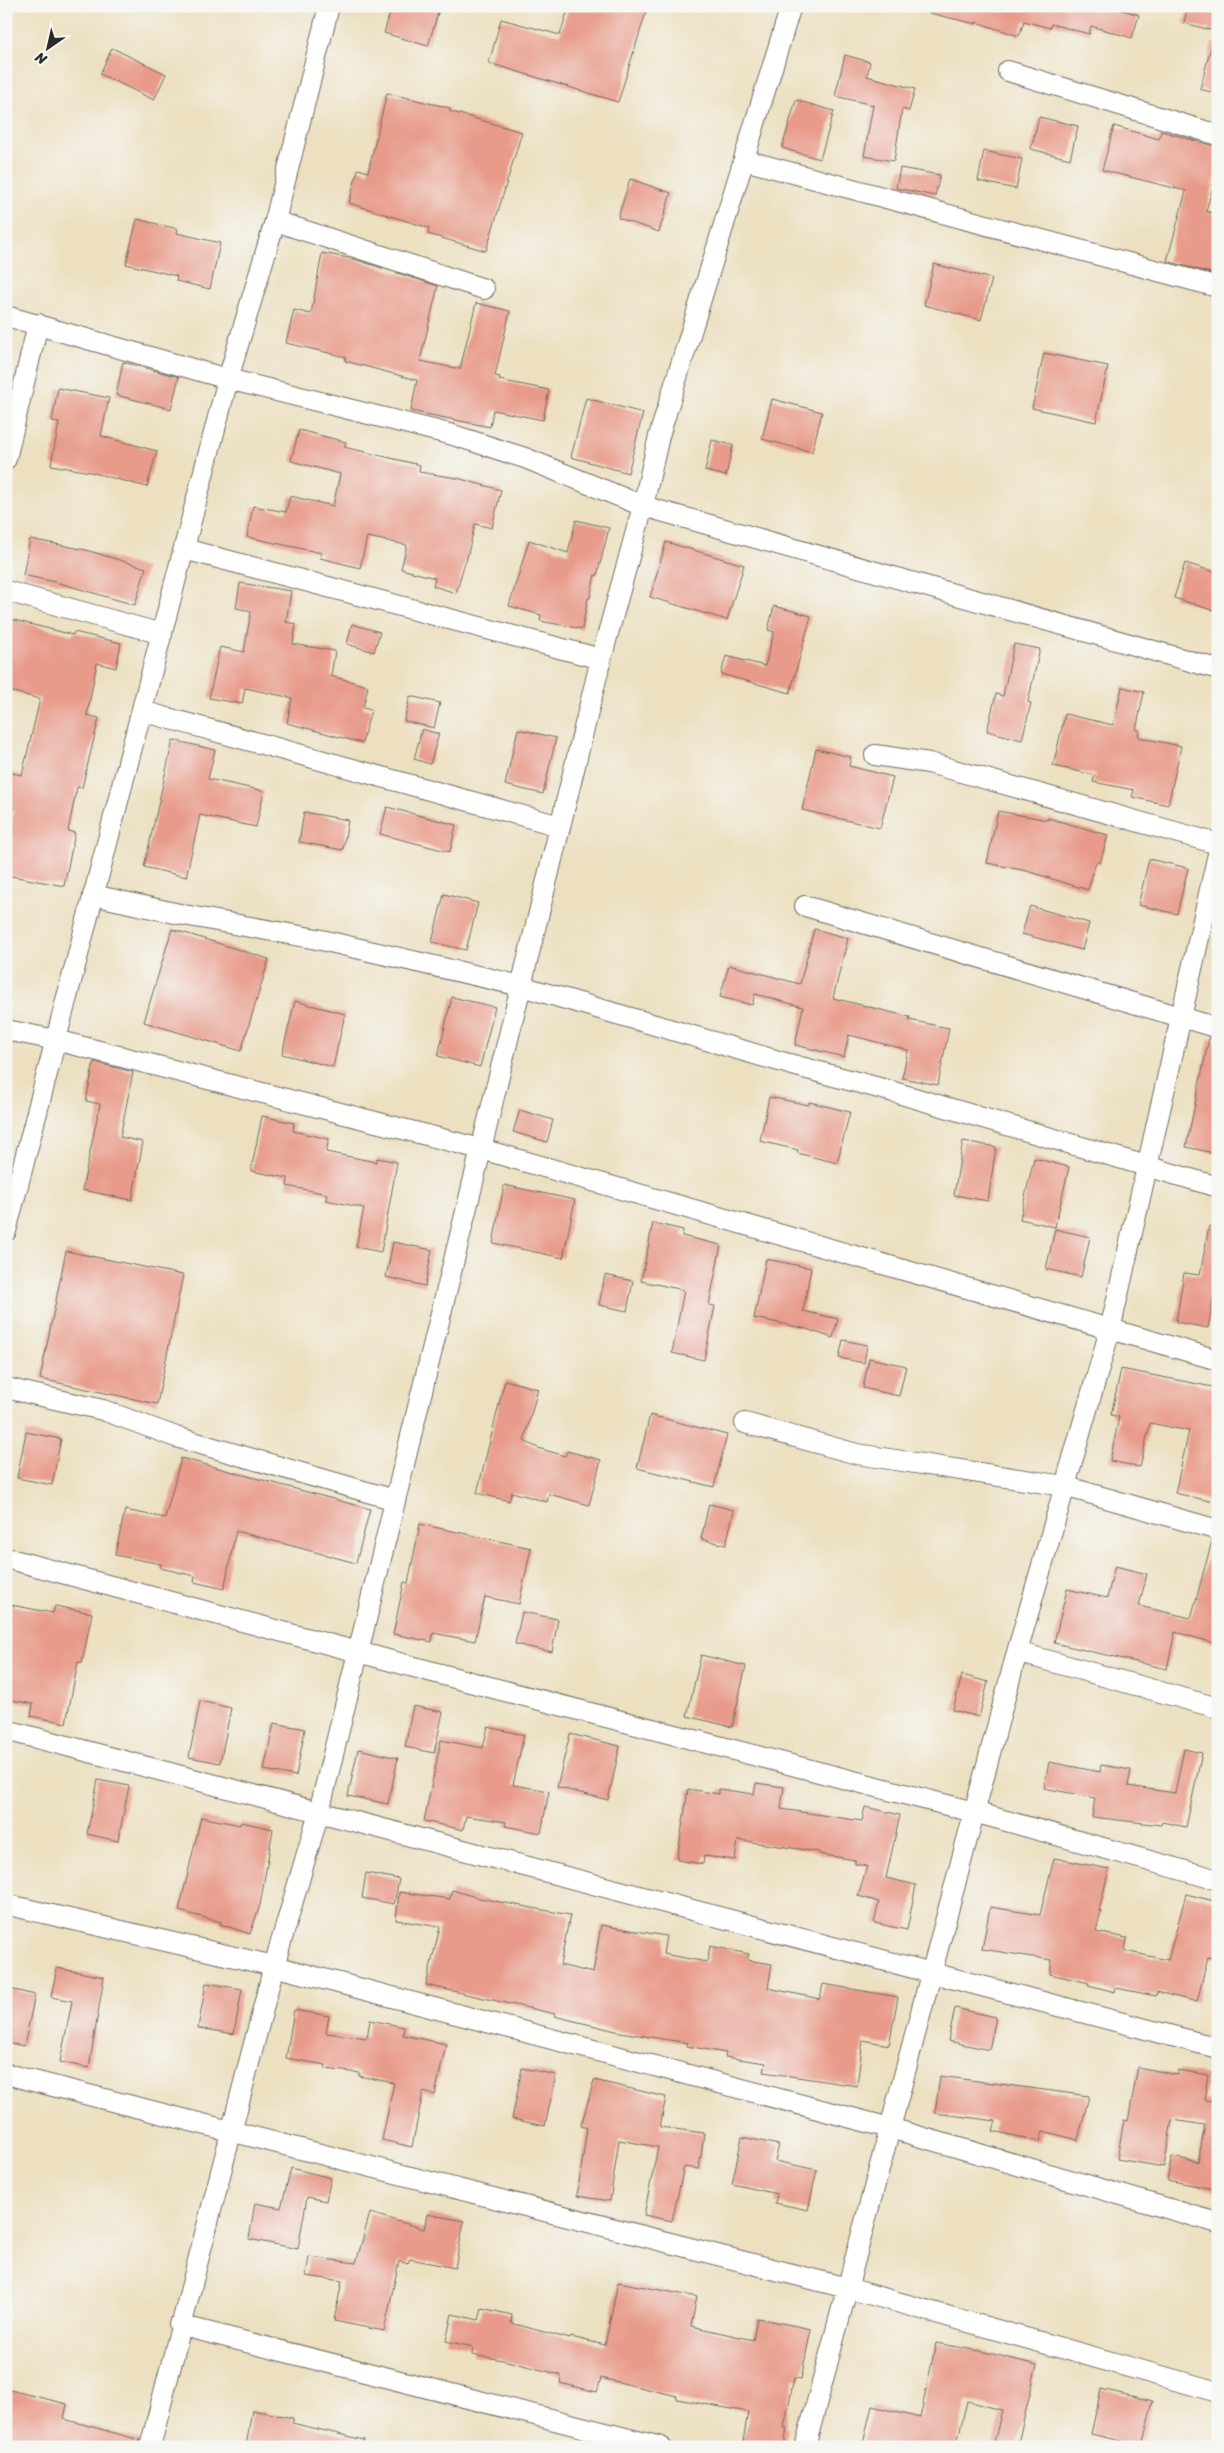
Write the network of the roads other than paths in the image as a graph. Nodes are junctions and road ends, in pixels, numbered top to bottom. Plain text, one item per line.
1 (330, 6) edge
2 (791, 6) edge
3 (1008, 71) dead end
4 (1218, 135) edge
5 (744, 160) junction
6 (275, 221) junction
7 (1218, 287) edge
8 (484, 289) dead end
9 (6, 316) edge
10 (38, 324) junction
11 (228, 379) junction
12 (6, 458) edge
13 (643, 506) junction
14 (184, 549) junction
15 (6, 591) edge
16 (162, 634) junction
17 (601, 659) junction
18 (1218, 669) edge
19 (142, 711) junction
20 (875, 755) dead end
21 (560, 826) junction
22 (1218, 844) edge
23 (1218, 854) edge
24 (94, 896) junction
25 (804, 906) dead end
26 (521, 986) junction
27 (1180, 1018) junction
28 (1218, 1028) edge
29 (6, 1030) edge
30 (56, 1040) junction
31 (481, 1149) junction
32 (1148, 1168) junction
33 (1218, 1188) edge
34 (6, 1231) edge
35 (1110, 1330) junction
36 (1218, 1360) edge
37 (6, 1388) edge
38 (745, 1423) dead end
39 (1064, 1486) junction
40 (395, 1500) junction
41 (1218, 1530) edge
42 (6, 1558) edge
43 (358, 1652) junction
44 (1017, 1652) junction
45 (1218, 1708) edge
46 (6, 1730) edge
47 (319, 1812) junction
48 (974, 1812) junction
49 (1218, 1880) edge
50 (13, 1906) dead end
51 (274, 1966) junction
52 (932, 1972) junction
53 (1218, 2048) edge
54 (6, 2074) edge
55 (890, 2128) junction
56 (230, 2130) junction
57 (1218, 2224) edge
58 (847, 2288) junction
59 (180, 2326) junction
60 (1218, 2392) edge
61 (150, 2447) edge
62 (660, 2447) edge
63 (805, 2447) edge

1 - 6 street
2 - 5 street
3 - 4 street
5 - 7 street
5 - 13 street
6 - 8 street
6 - 11 street
9 - 10 street
10 - 11 street
10 - 12 street
11 - 13 street
11 - 14 street
13 - 17 street
13 - 18 street
14 - 16 street
14 - 17 street
15 - 16 street
16 - 19 street
17 - 21 street
19 - 21 street
19 - 24 street
20 - 22 street
21 - 26 street
23 - 27 street
24 - 26 street
24 - 30 street
25 - 27 street
26 - 31 street
26 - 32 street
27 - 28 street
27 - 32 street
29 - 30 street
30 - 31 street
30 - 34 street
31 - 35 street
31 - 40 street
32 - 33 street
32 - 35 street
35 - 36 street
35 - 39 street
37 - 40 street
38 - 39 street
39 - 41 street
39 - 44 street
40 - 43 street
42 - 43 street
43 - 47 street
43 - 48 street
44 - 45 street
44 - 48 street
46 - 47 street
47 - 51 street
47 - 52 street
48 - 49 street
48 - 52 street
50 - 51 street
51 - 55 street
51 - 56 street
52 - 53 street
52 - 55 street
54 - 56 street
55 - 57 street
55 - 58 street
56 - 58 street
56 - 59 street
58 - 60 street
58 - 63 street
59 - 61 street
59 - 62 street

